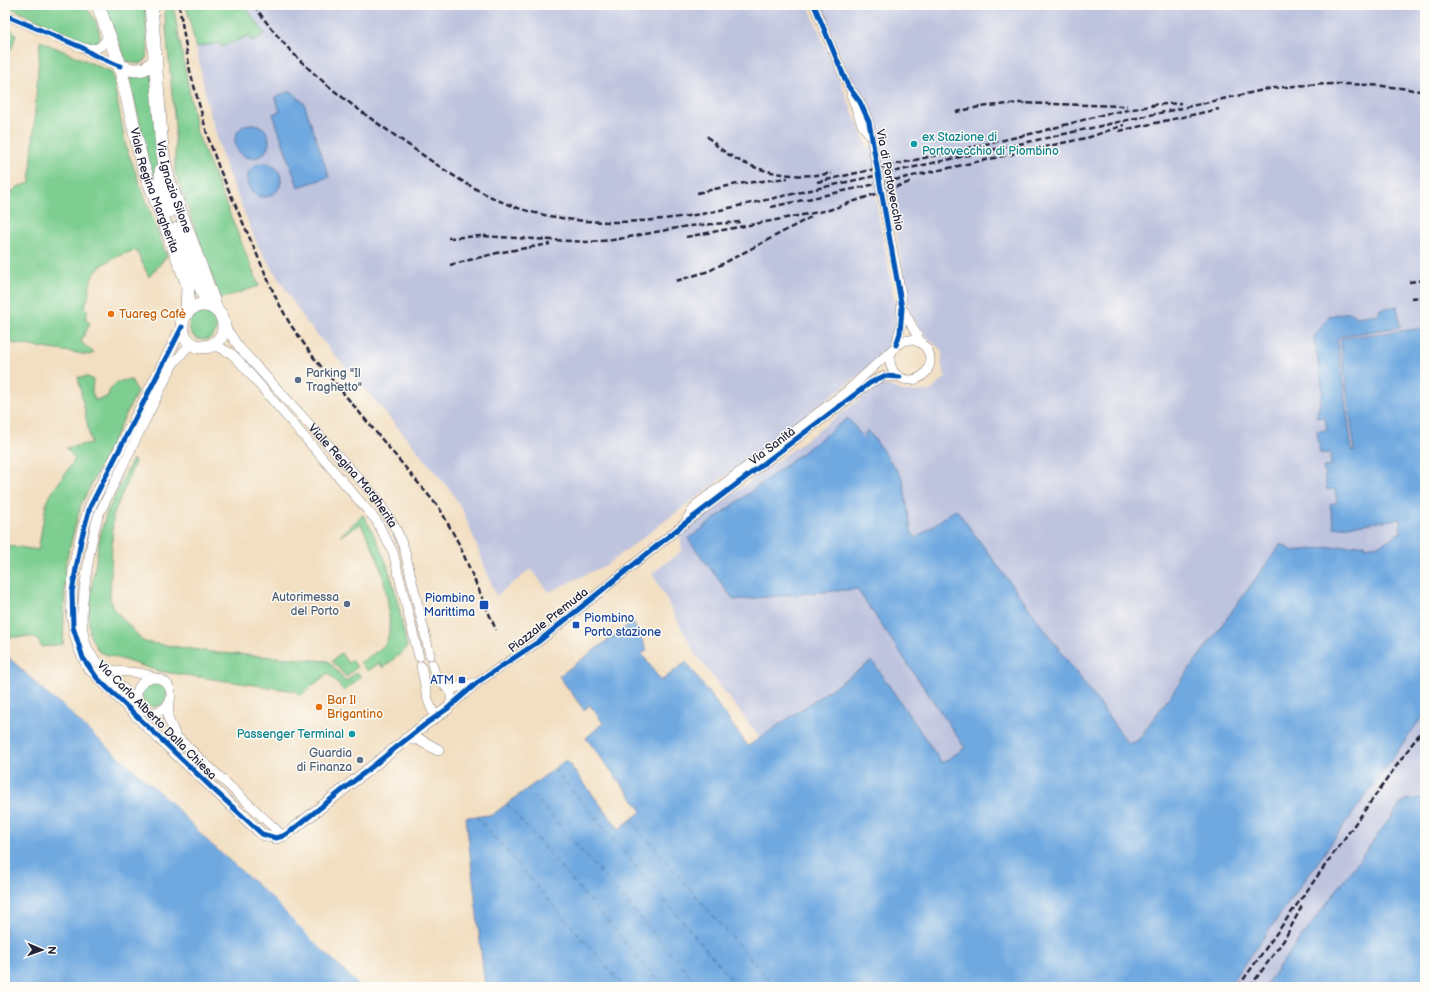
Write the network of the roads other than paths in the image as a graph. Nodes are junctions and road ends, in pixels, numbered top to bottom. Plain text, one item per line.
1 (151, 5) edge
2 (814, 5) edge
3 (96, 7) edge
4 (5, 15) edge
5 (108, 36) junction
6 (83, 48) junction
7 (156, 58) junction
8 (120, 66) junction
9 (902, 308) junction
10 (213, 309) junction
11 (187, 312) junction
12 (223, 324) junction
13 (182, 327) junction
14 (191, 343) junction
15 (921, 343) junction
16 (213, 344) junction
17 (895, 347) junction
18 (900, 377) junction
19 (684, 524) junction
20 (660, 544) joint
21 (419, 657) dead end
22 (421, 666) dead end
23 (154, 678) junction
24 (478, 682) junction
25 (441, 683) junction
26 (449, 689) junction
27 (427, 691) junction
28 (136, 703) junction
29 (169, 705) junction
30 (447, 709) junction
31 (435, 717) junction
32 (406, 739) junction
33 (438, 750) dead end
34 (283, 836) junction

1 - 7 main road, Via Ignazio Silone
2 - 9 street, Via di Portovecchio, bridge
3 - 5 main road, Viale Regina Margherita
4 - 6 street
5 - 6 street
5 - 8 main road, Viale Regina Margherita
6 - 8 street
7 - 8 main road
7 - 10 main road, Via Ignazio Silone
8 - 11 main road, Viale Regina Margherita
9 - 15 street, Via di Portovecchio
9 - 17 street, Via di Portovecchio
10 - 11 main road
10 - 12 main road
11 - 13 main road
12 - 16 main road
12 - 25 street, Viale Regina Margherita
13 - 14 main road
13 - 28 street, Via Carlo Alberto Dalla Chiesa
14 - 16 main road
14 - 23 street
15 - 17 street
15 - 18 street, Via Sanità
16 - 21 street, Viale Regina Margherita
17 - 18 street
17 - 19 street, Via Sanità
18 - 19 street, Via Sanità
19 - 20 street, Via Sanità
20 - 24 street, Piazzale Premuda
22 - 27 street
23 - 28 street
23 - 29 street
24 - 26 street, Piazzale Premuda
24 - 30 street, Piazzale Premuda
25 - 26 street, Viale Regina Margherita
25 - 27 street
26 - 30 street
27 - 31 street
28 - 29 street
28 - 34 street, Via Carlo Alberto Dalla Chiesa
29 - 34 street
30 - 31 street
31 - 32 street
32 - 33 street
32 - 34 street

